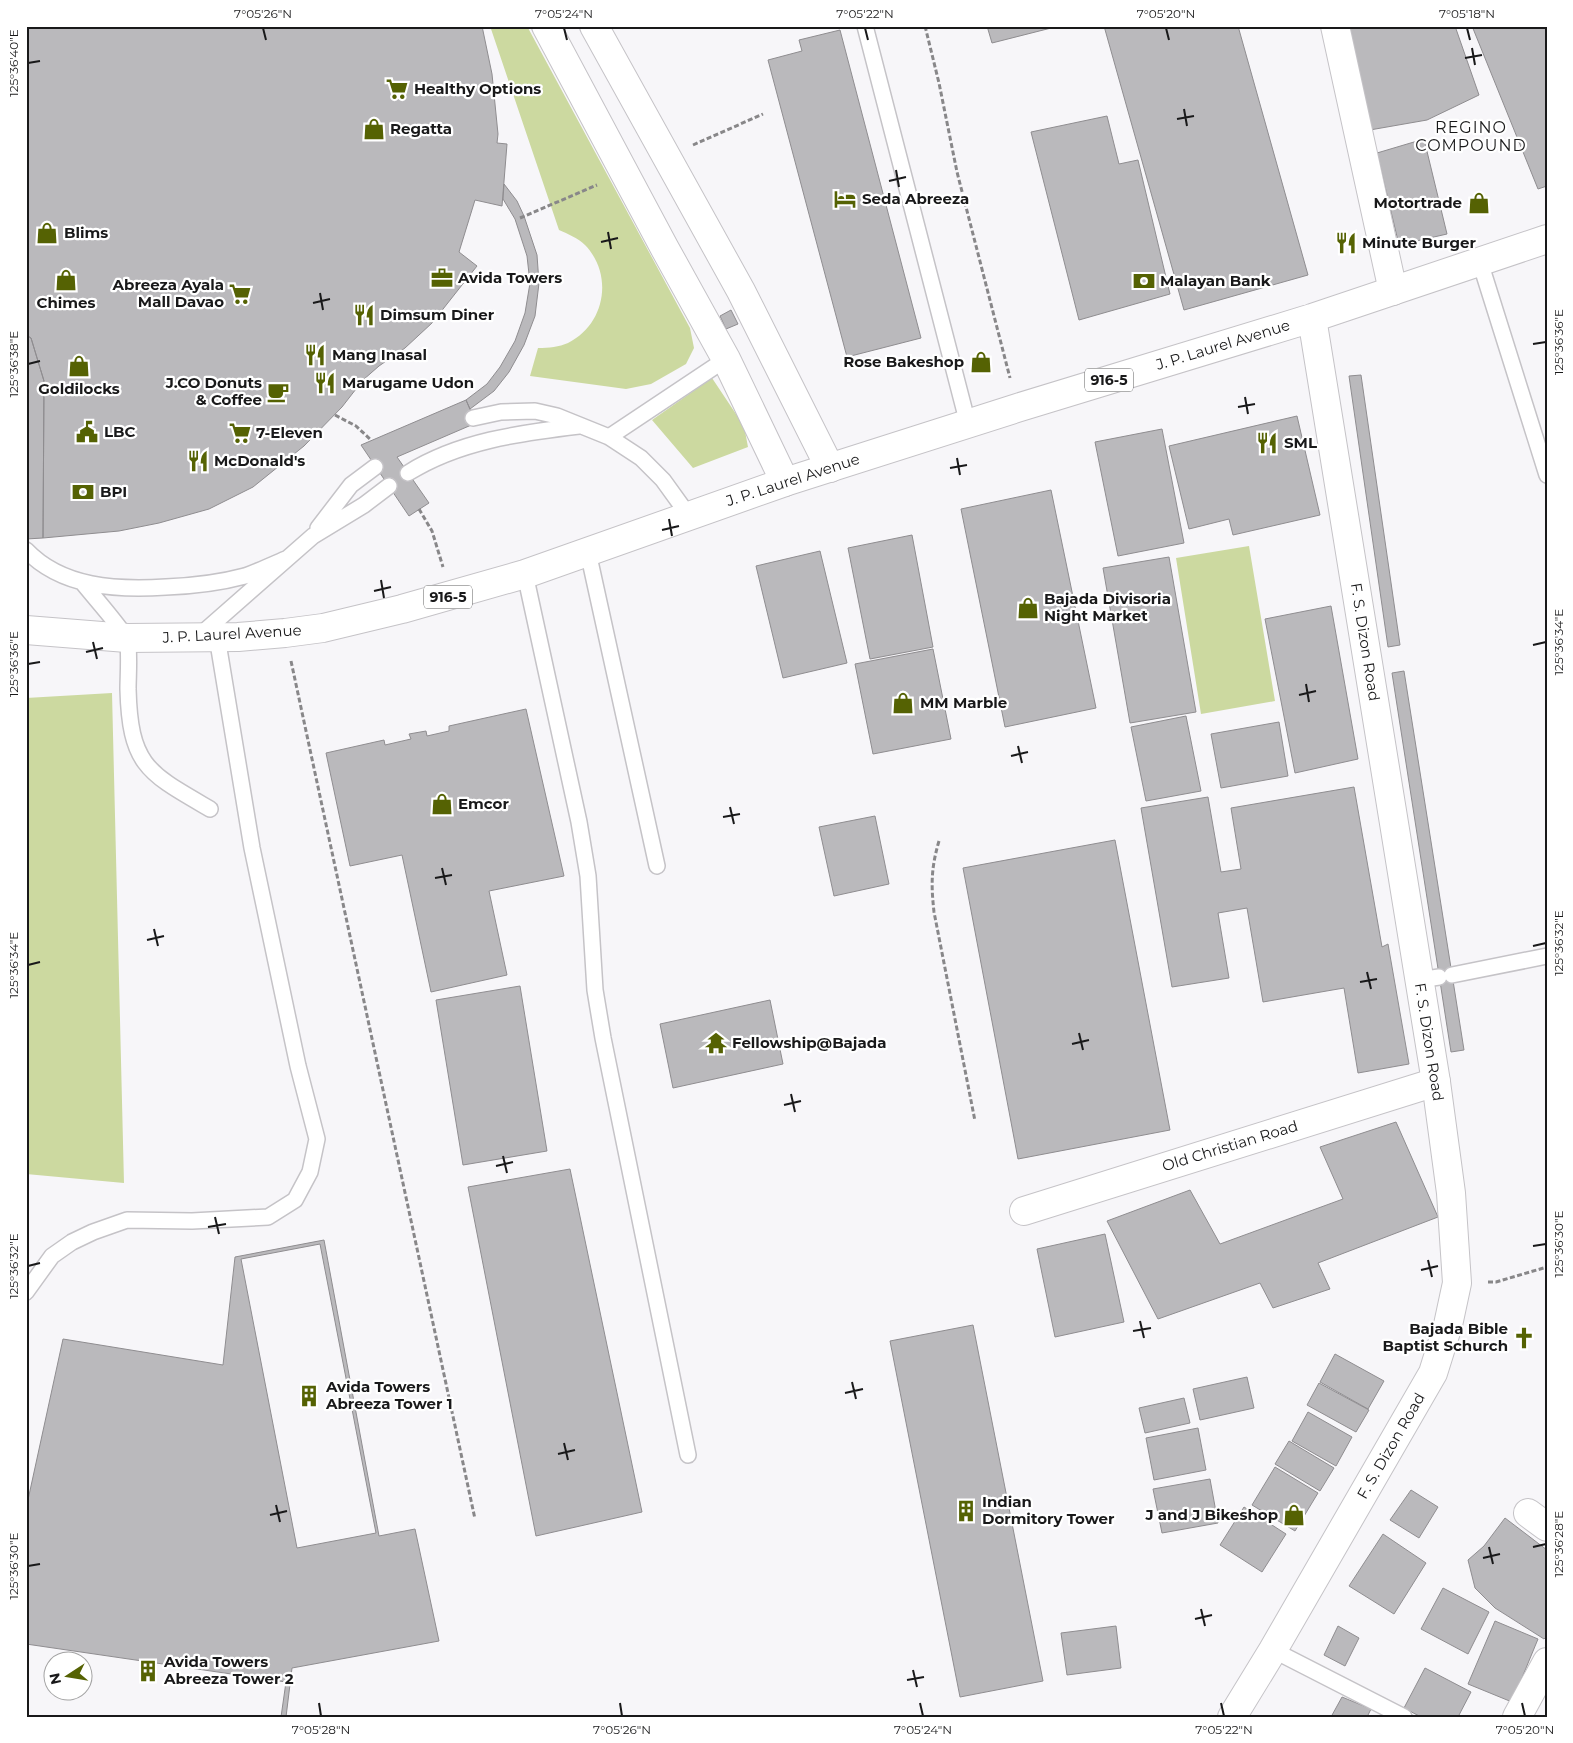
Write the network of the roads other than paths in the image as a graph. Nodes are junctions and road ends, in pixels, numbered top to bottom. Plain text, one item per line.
1 (546, 26) edge
2 (594, 26) edge
3 (866, 26) edge
4 (1336, 26) edge
5 (1547, 239) edge
6 (1480, 262) junction
7 (1393, 291) junction
8 (1312, 318) junction
9 (726, 359) junction
10 (473, 418) dead end
11 (968, 424) junction
12 (583, 426) junction
13 (609, 437) junction
14 (375, 467) dead end
15 (830, 468) junction
16 (408, 473) dead end
17 (1547, 475) edge
18 (785, 482) junction
19 (389, 486) dead end
20 (689, 516) junction
21 (313, 536) junction
22 (26, 550) edge
23 (588, 552) junction
24 (288, 558) junction
25 (526, 574) junction
26 (82, 582) junction
27 (26, 630) edge
28 (207, 637) junction
29 (127, 638) junction
30 (210, 808) dead end
31 (657, 866) dead end
32 (1547, 956) edge
33 (1437, 977) junction
34 (1436, 1082) junction
35 (1024, 1211) dead end
36 (26, 1292) edge
37 (688, 1455) dead end
38 (1273, 1650) junction
39 (1547, 1662) edge
40 (1232, 1717) edge
41 (1404, 1717) edge
42 (1517, 1717) edge

1 - 9 main road
2 - 15 main road
3 - 11 lane
4 - 7 main road
5 - 6 main road, J. P. Laurel Avenue / 916-5
6 - 7 main road, J. P. Laurel Avenue / 916-5
6 - 17 lane
7 - 8 main road, J. P. Laurel Avenue / 916-5
8 - 11 main road, J. P. Laurel Avenue / 916-5
8 - 33 main road, F. S. Dizon Road
9 - 13 lane
9 - 18 main road
10 - 12 lane
11 - 15 main road, J. P. Laurel Avenue / 916-5
12 - 13 lane
12 - 16 lane
13 - 20 lane
14 - 21 lane
15 - 18 main road, J. P. Laurel Avenue / 916-5
18 - 20 main road, J. P. Laurel Avenue / 916-5
19 - 21 lane
20 - 23 main road, J. P. Laurel Avenue / 916-5
21 - 24 lane
22 - 26 lane
23 - 25 main road, J. P. Laurel Avenue / 916-5
23 - 31 lane
24 - 26 lane
24 - 28 lane
25 - 28 main road, J. P. Laurel Avenue / 916-5
25 - 37 lane
26 - 29 lane
27 - 29 main road, J. P. Laurel Avenue / 916-5
28 - 29 main road, J. P. Laurel Avenue / 916-5
28 - 36 lane
29 - 30 lane
32 - 33 lane
33 - 34 main road, F. S. Dizon Road
34 - 35 main road, Old Christian Road
34 - 38 main road, F. S. Dizon Road
38 - 40 main road, F. S. Dizon Road
38 - 41 lane
39 - 42 main road

